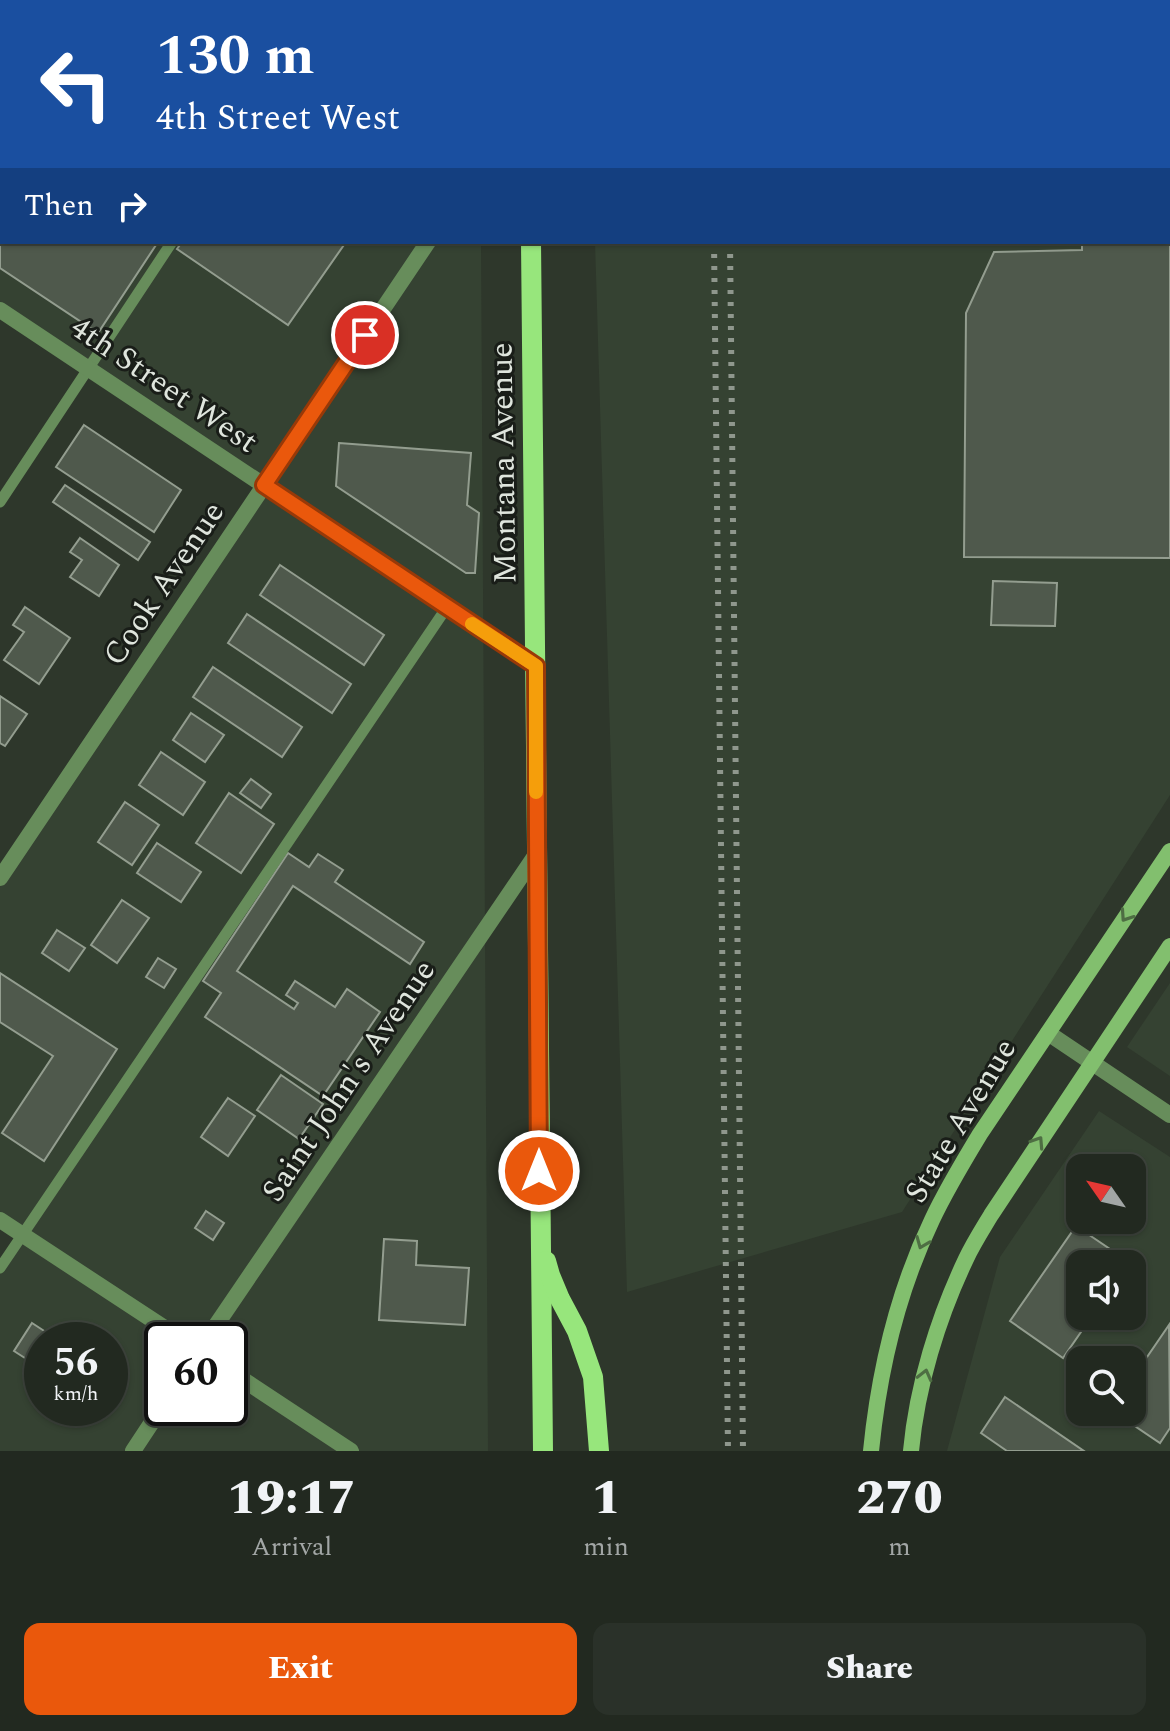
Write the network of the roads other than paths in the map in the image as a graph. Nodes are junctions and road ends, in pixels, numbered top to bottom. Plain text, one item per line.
1 (171, 244) edge
2 (427, 244) edge
3 (531, 244) edge
4 (0, 310) edge
5 (89, 369) junction
6 (264, 485) junction
7 (0, 502) edge
8 (447, 607) junction
9 (536, 666) junction
10 (1170, 851) edge
11 (537, 853) junction
12 (0, 878) edge
13 (1170, 946) edge
14 (1048, 1033) junction
15 (1092, 1063) junction
16 (1170, 1115) edge
17 (0, 1220) edge
18 (22, 1234) junction
19 (540, 1235) junction
20 (0, 1268) edge
21 (156, 1322) edge
22 (218, 1322) edge
23 (248, 1383) edge
24 (149, 1426) edge
25 (133, 1451) edge
26 (351, 1451) edge
27 (543, 1451) edge
28 (599, 1451) edge
29 (871, 1451) edge
30 (911, 1451) edge

1 - 5 lane
2 - 6 street, Cook Avenue
3 - 9 main road, Montana Avenue
4 - 5 street, 4th Street West
5 - 6 street, 4th Street West
5 - 7 lane
6 - 8 street, 4th Street West
6 - 12 street, Cook Avenue
8 - 9 street, 4th Street West
8 - 18 lane
9 - 11 main road, Montana Avenue
10 -> 14 main road, State Avenue
11 - 19 main road, Montana Avenue
11 - 22 street, Saint John's Avenue
13 - 15 main road
14 - 15 street
14 -> 29 main road, State Avenue
15 - 16 street
30 -> 15 main road
17 - 18 street
18 - 20 lane
18 - 21 street
19 - 27 main road, Montana Avenue
19 - 28 main road
23 - 26 street
24 - 25 street

